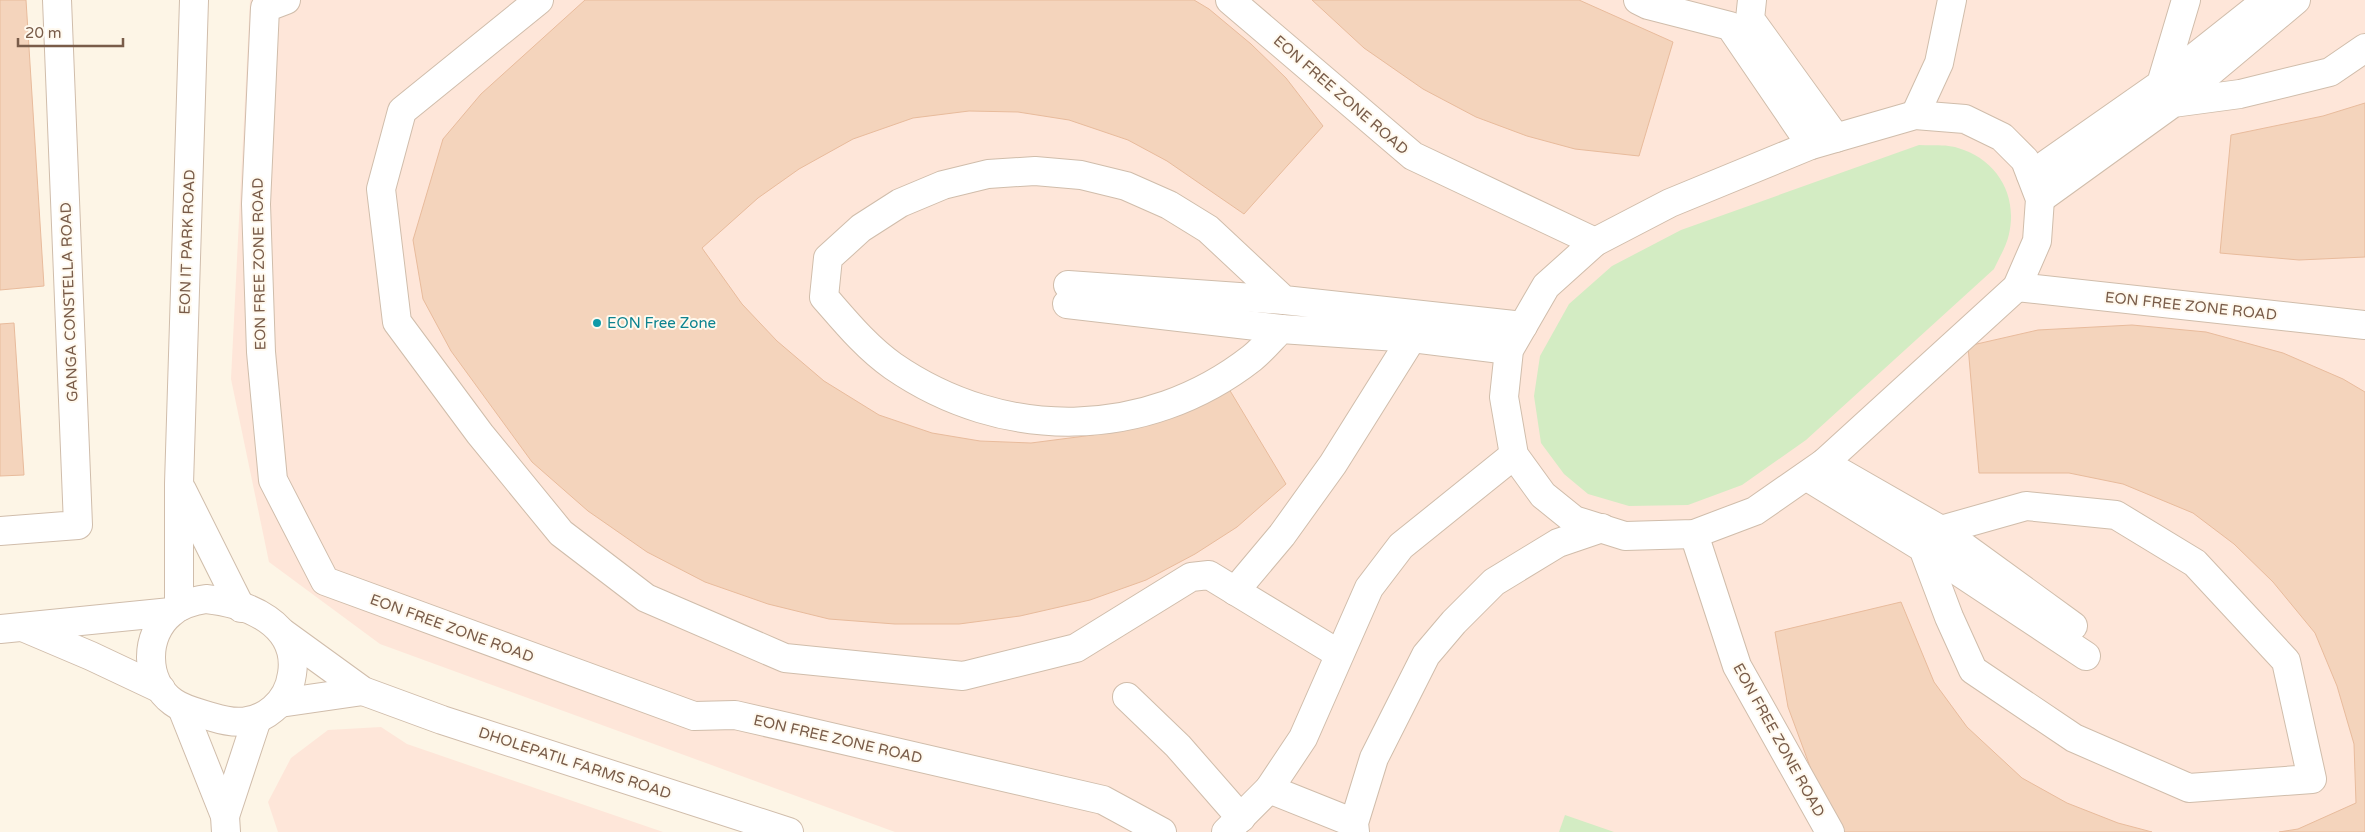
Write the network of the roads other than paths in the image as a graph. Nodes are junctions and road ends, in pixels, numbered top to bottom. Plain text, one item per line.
1 (57, 0) edge
2 (194, 0) edge
3 (286, 0) edge
4 (539, 0) edge
5 (1230, 0) edge
6 (1638, 0) edge
7 (1712, 0) edge
8 (1952, 0) edge
9 (2186, 0) edge
10 (2267, 0) edge
11 (2296, 0) edge
12 (1742, 11) edge
13 (2365, 48) edge
14 (2167, 93) junction
15 (1915, 116) junction
16 (1836, 138) junction
17 (1810, 145) junction
18 (2035, 187) junction
19 (1595, 242) junction
20 (2017, 287) junction
21 (1284, 300) junction
22 (1523, 326) junction
23 (2365, 326) edge
24 (1281, 329) junction
25 (1412, 338) junction
26 (1509, 350) junction
27 (1514, 455) junction
28 (1815, 469) junction
29 (179, 484) junction
30 (1602, 528) junction
31 (0, 531) edge
32 (1694, 534) junction
33 (1932, 539) junction
34 (1235, 591) junction
35 (241, 608) junction
36 (175, 610) junction
37 (11, 628) edge
38 (283, 633) junction
39 (2090, 648) dead end
40 (1339, 654) junction
41 (160, 689) junction
42 (363, 691) junction
43 (1127, 697) dead end
44 (280, 703) junction
45 (182, 708) junction
46 (257, 719) junction
47 (1269, 789) junction
48 (226, 824) edge
49 (1233, 825) edge
50 (1354, 828) edge
51 (777, 830) edge
52 (1162, 832) edge
53 (1830, 832) edge

1 - 31 street, GANGA CONSTELLA ROAD
2 - 29 street, EON IT PARK ROAD
3 - 52 street, EON FREE ZONE ROAD
4 - 34 street
5 - 19 street, EON FREE ZONE ROAD
6 - 12 street
7 - 12 street
8 - 15 street
9 - 14 street
10 - 14 street
11 - 14 street
12 - 16 street
12 - 17 street
13 - 14 street
14 - 18 street
15 - 16 street
15 - 18 street
16 - 17 street
17 - 19 street
18 - 20 street
19 - 22 street
20 - 23 street, EON FREE ZONE ROAD
20 - 28 street
21 - 22 street
21 - 24 street
21 - 24 street
22 - 26 street
24 - 25 street
25 - 26 street
25 - 34 street
26 - 27 street
27 - 30 street
27 - 40 street
28 - 32 street
28 - 33 street
29 - 35 street
29 - 36 street, EON IT PARK ROAD
30 - 32 street
30 - 50 street
32 - 53 street, EON FREE ZONE ROAD
33 - 33 street
33 - 39 street
34 - 40 street
35 - 36 street
35 - 38 street
36 - 37 street
36 - 41 street
37 - 41 street
38 - 42 street, DHOLEPATIL FARMS ROAD
38 - 44 street
40 - 47 street
41 - 45 street
42 - 44 street, DHOLEPATIL FARMS ROAD
42 - 51 street, DHOLEPATIL FARMS ROAD
43 - 49 street
44 - 46 street
45 - 46 street
45 - 48 street
46 - 48 street
47 - 49 street
47 - 50 street

